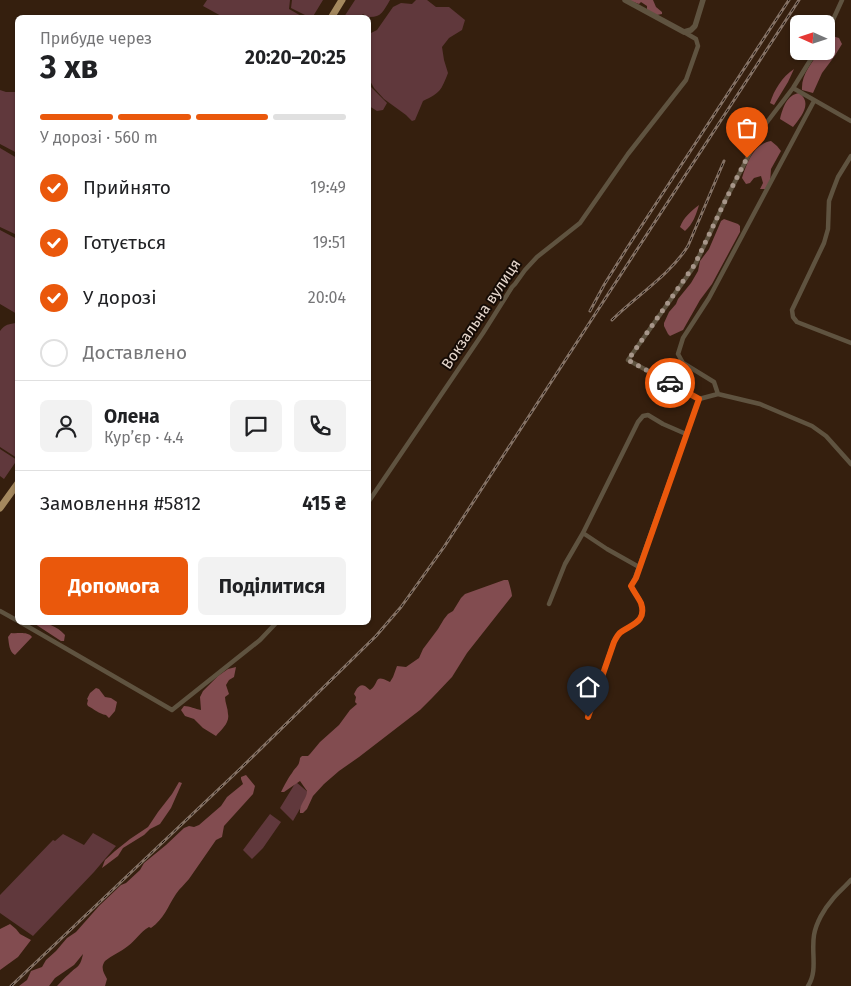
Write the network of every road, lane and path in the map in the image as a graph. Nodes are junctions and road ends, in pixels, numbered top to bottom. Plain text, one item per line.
1 (342, 0) edge
2 (626, 0) edge
3 (703, 0) edge
4 (842, 0) edge
5 (333, 15) edge
6 (835, 15) edge
7 (684, 32) junction
8 (810, 60) edge
9 (793, 88) junction
10 (814, 101) junction
11 (851, 121) edge
12 (851, 156) edge
13 (851, 343) edge
14 (718, 394) junction
15 (699, 399) junction
16 (686, 434) junction
17 (851, 464) edge
18 (15, 487) edge
19 (371, 498) edge
20 (0, 508) edge
21 (583, 533) junction
22 (639, 566) junction
23 (549, 604) dead end
24 (0, 611) edge
25 (15, 620) edge
26 (24, 625) edge
27 (274, 625) edge
28 (588, 717) dead end
29 (851, 880) edge
30 (808, 986) edge

1 - 5 highway
2 - 7 street
3 - 7 street
4 - 6 street
7 - 19 street, Вокзальна вулиця
8 - 9 street
9 - 10 street
9 - 15 street
10 - 11 street
10 - 14 street
12 - 13 street
14 - 15 street
14 - 17 street
15 - 16 street
16 - 21 street
16 - 22 street
18 - 20 highway
21 - 22 street
21 - 23 street
22 - 28 street
24 - 25 street
26 - 27 street
29 - 30 street

